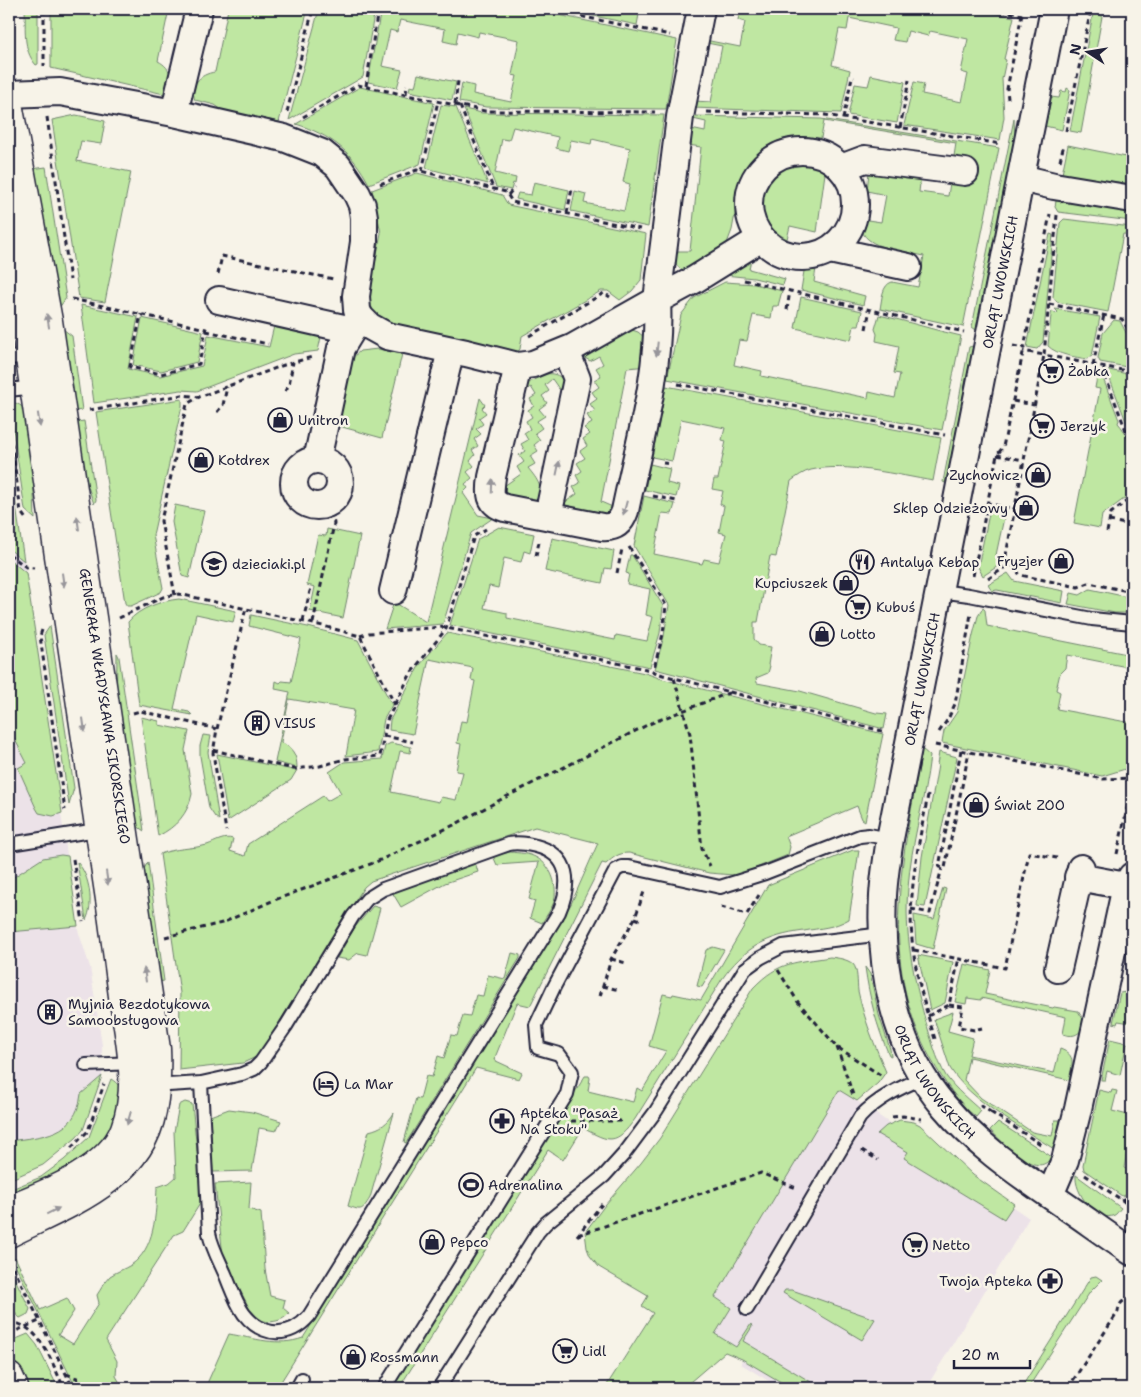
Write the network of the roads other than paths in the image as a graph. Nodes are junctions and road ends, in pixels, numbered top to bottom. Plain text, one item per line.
1 (199, 9) edge
2 (701, 9) edge
3 (1054, 9) edge
4 (9, 94) edge
5 (9, 109) edge
6 (174, 113) junction
7 (841, 168) junction
8 (965, 172) dead end
9 (1021, 178) junction
10 (1132, 199) edge
11 (9, 216) edge
12 (760, 239) junction
13 (830, 250) junction
14 (908, 267) dead end
15 (218, 287) road end
16 (657, 300) junction
17 (348, 324) junction
18 (451, 350) junction
19 (566, 351) junction
20 (19, 357) edge
21 (518, 366) junction
22 (55, 369) junction
23 (21, 388) edge
24 (316, 460) junction
25 (544, 528) junction
26 (940, 591) junction
27 (394, 592) dead end
28 (1132, 623) edge
29 (111, 828) junction
30 (890, 839) junction
31 (9, 842) edge
32 (1125, 873) edge
33 (883, 934) junction
34 (1058, 969) dead end
35 (86, 1064) dead end
36 (145, 1075) junction
37 (923, 1078) junction
38 (201, 1083) junction
39 (1050, 1195) junction
40 (9, 1209) edge
41 (9, 1233) edge
42 (1132, 1252) edge
43 (747, 1308) dead end
44 (9, 1377) edge
45 (14, 1388) edge
46 (384, 1388) edge
47 (439, 1388) edge

1 - 6 street
2 - 16 street
3 - 9 street, ORLĄT LWOWSKICH
4 - 6 street
22 -> 5 street, GENERAŁA WŁADYSŁAWA SIKORSKIEGO
6 - 17 street
7 - 8 street
7 - 12 street
7 - 13 street
9 - 10 street
9 - 26 street, ORLĄT LWOWSKICH
11 - 20 street, GENERAŁA WŁADYSŁAWA SIKORSKIEGO
12 - 13 street
12 - 16 street
13 - 14 street
15 - 17 street
16 - 19 street
16 -> 25 street
17 - 18 street
17 - 24 street
18 - 21 street
18 - 27 street
19 - 21 street
25 -> 19 street
20 - 22 lane
20 - 23 street, GENERAŁA WŁADYSŁAWA SIKORSKIEGO
25 -> 21 street
22 - 23 lane
29 -> 22 street, GENERAŁA WŁADYSŁAWA SIKORSKIEGO
23 -> 29 street, GENERAŁA WŁADYSŁAWA SIKORSKIEGO
24 - 24 street
26 - 28 lane
26 - 30 street, ORLĄT LWOWSKICH
29 - 31 lane
29 - 36 street, GENERAŁA WŁADYSŁAWA SIKORSKIEGO
30 - 33 street, ORLĄT LWOWSKICH
30 - 46 lane
32 - 34 street
32 - 39 street
33 - 37 street, ORLĄT LWOWSKICH
33 - 47 lane
35 - 36 lane
36 - 38 lane
36 -> 40 street, GENERAŁA WŁADYSŁAWA SIKORSKIEGO
41 -> 36 street, GENERAŁA WŁADYSŁAWA SIKORSKIEGO
37 - 39 street, ORLĄT LWOWSKICH
37 - 43 lane
38 - 38 lane
39 - 42 street, ORLĄT LWOWSKICH
44 - 45 street

